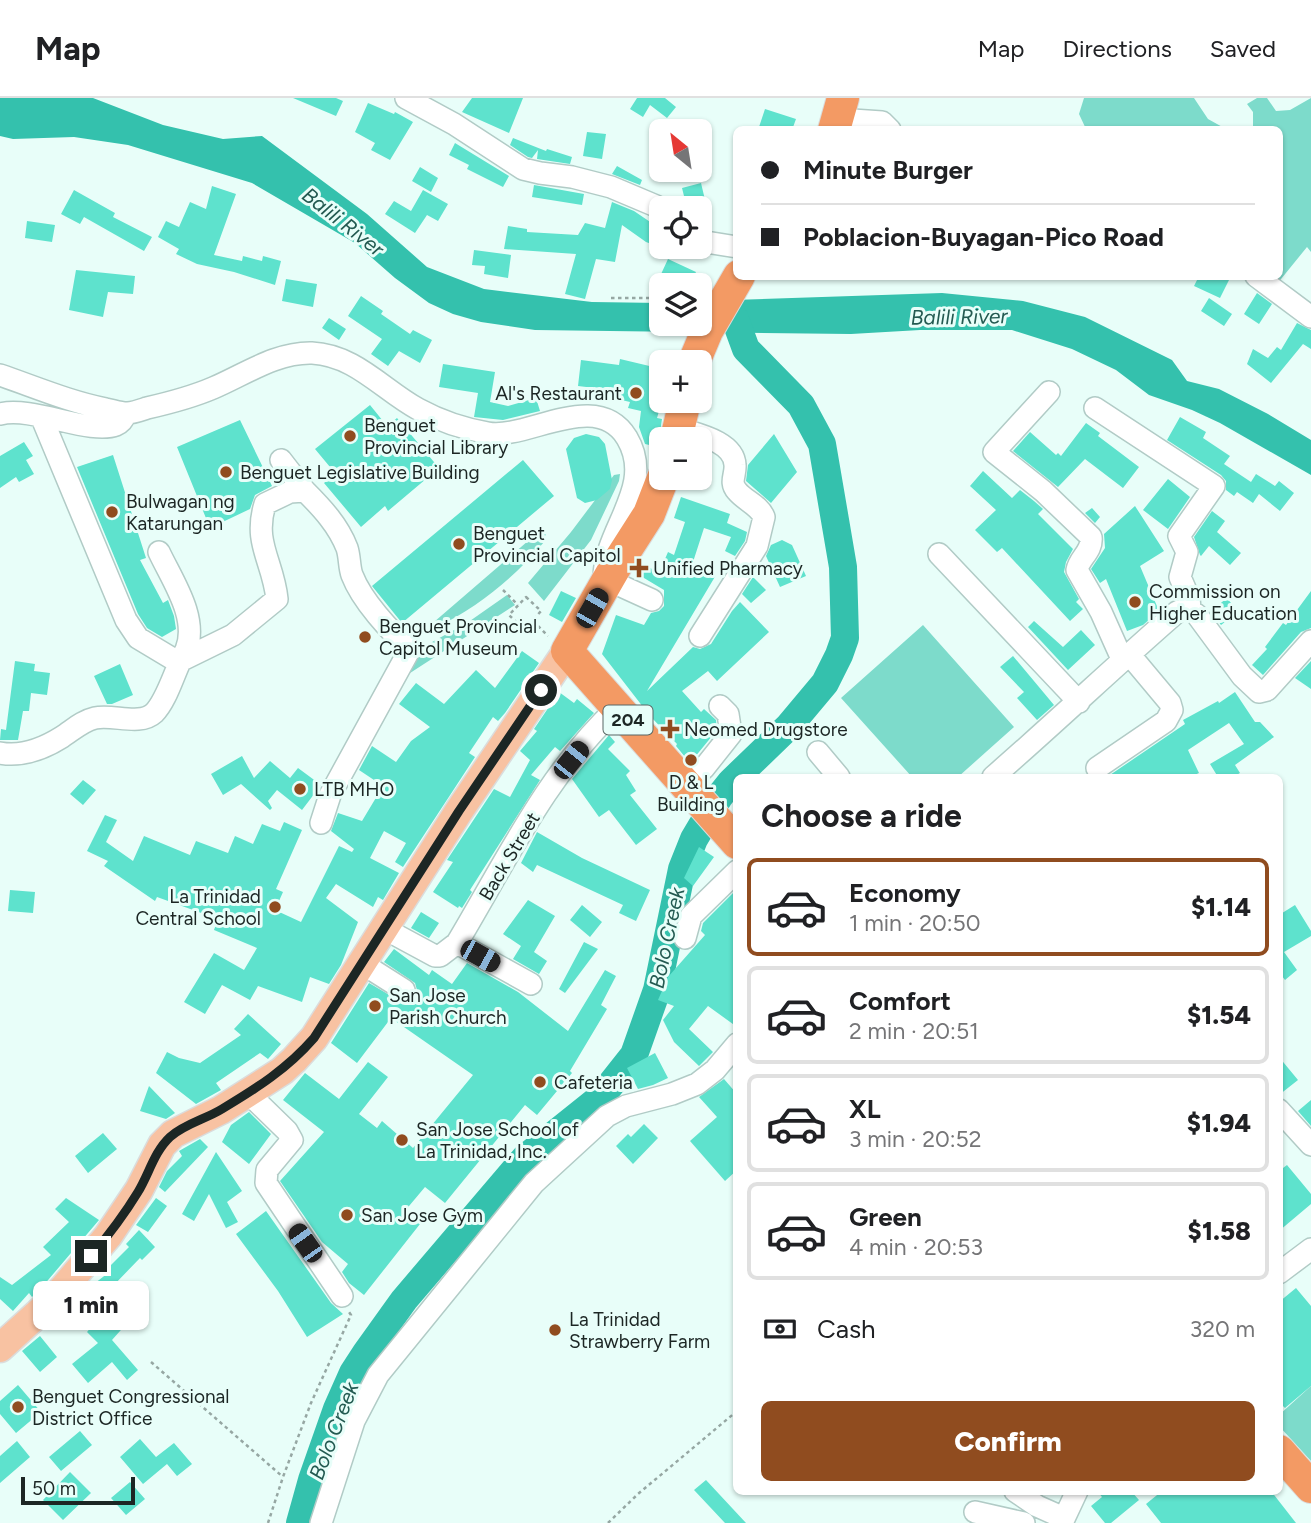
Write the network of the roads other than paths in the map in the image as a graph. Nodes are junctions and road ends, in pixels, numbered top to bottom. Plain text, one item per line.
1 (406, 98) edge
2 (838, 115) edge
3 (886, 126) edge
4 (649, 203) edge
5 (712, 243) edge
6 (733, 246) edge
7 (736, 280) edge
8 (1261, 280) edge
9 (1311, 317) edge
10 (699, 350) edge
11 (0, 375) edge
12 (1049, 392) dead end
13 (1095, 408) dead end
14 (126, 413) junction
15 (0, 414) edge
16 (41, 416) junction
17 (680, 423) edge
18 (281, 460) dead end
19 (658, 490) edge
20 (305, 491) junction
21 (159, 552) dead end
22 (939, 554) dead end
23 (606, 583) junction
24 (652, 600) dead end
25 (1190, 610) junction
26 (700, 636) dead end
27 (1311, 641) edge
28 (567, 651) junction
29 (1126, 657) junction
30 (178, 662) junction
31 (1079, 702) junction
32 (720, 706) dead end
33 (617, 708) junction
34 (818, 752) dead end
35 (0, 753) edge
36 (1097, 768) dead end
37 (836, 774) edge
38 (996, 774) edge
39 (686, 787) junction
40 (321, 823) dead end
41 (731, 836) edge
42 (733, 874) edge
43 (385, 929) junction
44 (685, 938) dead end
45 (457, 943) junction
46 (363, 964) junction
47 (531, 984) dead end
48 (404, 990) dead end
49 (733, 1049) edge
50 (248, 1093) junction
51 (1283, 1114) edge
52 (1311, 1145) edge
53 (1311, 1249) edge
54 (1283, 1270) edge
55 (342, 1296) road end
56 (0, 1348) edge
57 (1283, 1456) edge
58 (1311, 1487) edge
59 (1021, 1495) edge
60 (1075, 1495) edge
61 (975, 1512) dead end
62 (1063, 1520) edge
63 (321, 1523) edge
64 (1024, 1523) edge

1 - 4 street
2 - 3 street
5 - 6 street
7 - 10 highway
8 - 9 street
11 - 14 street
12 - 29 street
13 - 25 street
14 - 16 street
14 - 23 street
15 - 16 street
16 - 30 street
17 - 26 street
18 - 20 street
19 - 23 highway
20 - 30 street
20 - 40 street
21 - 30 street
22 - 31 street
23 - 24 street
23 - 28 highway
25 - 27 street
25 - 29 street
28 - 33 highway, 204
28 - 43 main road
29 - 31 street
29 - 36 street
30 - 35 street
31 - 38 street
32 - 39 street
33 - 39 highway, 204
33 - 45 street, Back Street
34 - 37 street
39 - 41 highway, 204
42 - 44 street
43 - 45 street
43 - 46 main road
45 - 47 street
46 - 48 street
46 - 50 main road
49 - 63 street
50 - 55 street
50 - 56 main road
51 - 52 street
53 - 54 street
57 - 58 highway
59 - 62 street
60 - 62 street
61 - 64 street

